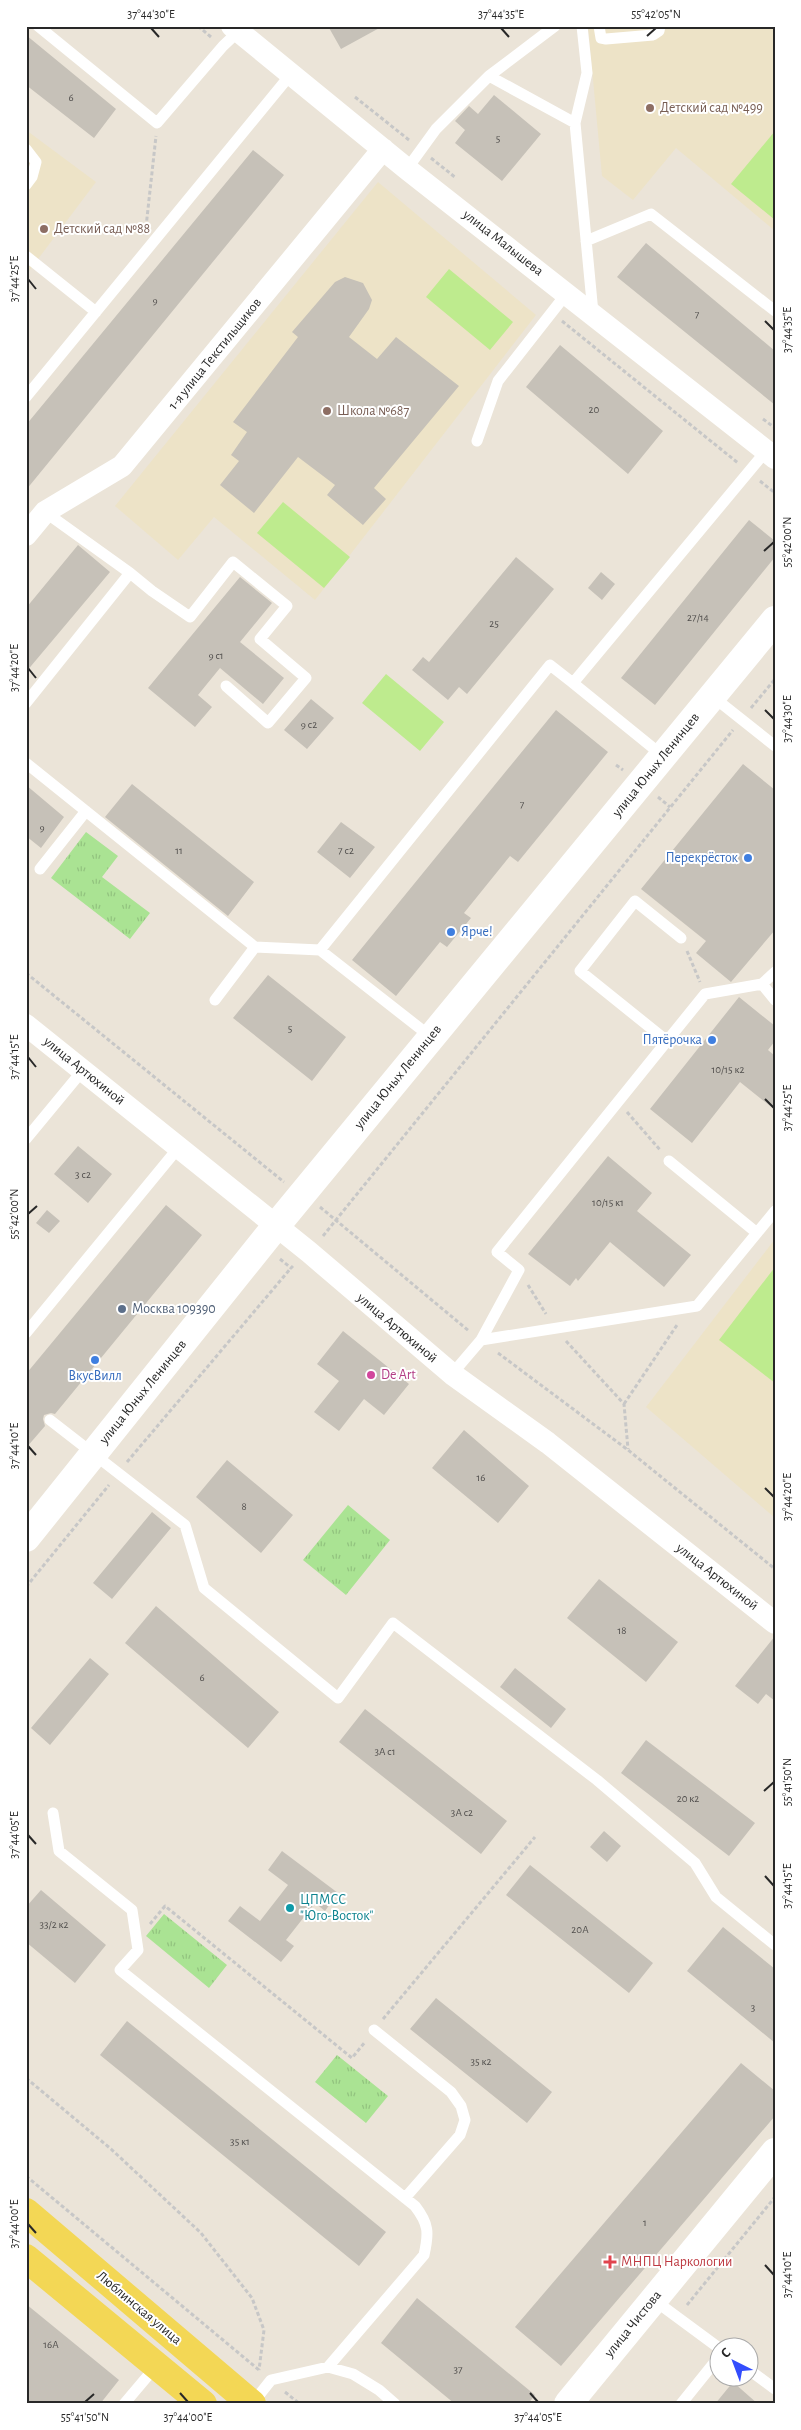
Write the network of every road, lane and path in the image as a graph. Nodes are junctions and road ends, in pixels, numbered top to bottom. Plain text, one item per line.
1 (38, 26) edge
2 (555, 26) edge
3 (582, 26) edge
4 (599, 26) edge
5 (660, 26) edge
6 (238, 28) edge
7 (291, 74) junction
8 (489, 76) junction
9 (157, 123) junction
10 (575, 123) junction
11 (26, 149) edge
12 (383, 149) junction
13 (407, 169) junction
14 (26, 185) edge
15 (586, 241) junction
16 (26, 256) edge
17 (143, 256) junction
18 (567, 293) junction
19 (775, 311) edge
20 (96, 312) junction
21 (593, 313) junction
22 (26, 397) edge
23 (478, 441) dead end
24 (770, 455) edge
25 (45, 512) junction
26 (26, 535) edge
27 (130, 573) junction
28 (775, 620) edge
29 (775, 679) edge
30 (574, 684) junction
31 (226, 686) dead end
32 (712, 696) junction
33 (26, 702) edge
34 (741, 720) junction
35 (775, 746) edge
36 (663, 756) junction
37 (26, 763) edge
38 (86, 811) junction
39 (40, 869) dead end
40 (682, 938) joint
41 (255, 947) junction
42 (320, 950) junction
43 (775, 972) edge
44 (26, 973) edge
45 (762, 984) junction
46 (705, 994) junction
47 (215, 1000) dead end
48 (775, 1000) edge
49 (26, 1024) edge
50 (431, 1037) junction
51 (667, 1041) junction
52 (83, 1070) junction
53 (618, 1102) junction
54 (26, 1139) edge
55 (179, 1148) junction
56 (669, 1161) joint
57 (301, 1195) junction
58 (775, 1211) edge
59 (336, 1219) junction
60 (276, 1226) junction
61 (757, 1233) junction
62 (309, 1252) junction
63 (291, 1268) dead end
64 (688, 1308) junction
65 (26, 1333) edge
66 (481, 1340) junction
67 (452, 1374) junction
68 (50, 1420) dead end
69 (628, 1450) junction
70 (93, 1454) junction
71 (118, 1474) junction
72 (26, 1538) edge
73 (775, 1570) edge
74 (26, 1587) edge
75 (775, 1623) edge
76 (53, 1813) dead end
77 (535, 1837) dead end
78 (136, 1941) junction
79 (775, 1945) edge
80 (374, 2030) junction
81 (26, 2078) edge
82 (775, 2152) edge
83 (26, 2176) edge
84 (775, 2197) edge
85 (405, 2198) junction
86 (26, 2212) edge
87 (26, 2258) edge
88 (654, 2299) junction
89 (677, 2317) junction
90 (708, 2340) edge
91 (156, 2365) junction
92 (328, 2367) junction
93 (258, 2370) junction
94 (708, 2370) edge
95 (758, 2376) edge
96 (271, 2380) junction
97 (775, 2389) edge
98 (197, 2402) edge
99 (124, 2404) edge
100 (252, 2404) edge
101 (300, 2404) edge
102 (395, 2404) edge
103 (568, 2404) edge
104 (681, 2404) edge

1 - 9 lane
2 - 8 lane
3 - 10 lane
4 - 5 lane
6 - 7 street, улица Малышева
6 - 9 lane
7 - 12 street, улица Малышева
7 - 17 lane
8 - 10 lane
8 - 13 lane
9 - 17 path
10 - 15 lane
11 - 14 lane
12 - 13 street, улица Малышева
12 - 25 street, 1-я улица Текстильщиков
13 - 18 street, улица Малышева
15 - 19 lane
15 - 21 lane
16 - 20 lane
17 - 20 lane
18 - 21 street, улица Малышева
18 - 23 lane
20 - 22 lane
21 - 24 street, улица Малышева
24 - 30 lane
25 - 26 street, 1-я улица Текстильщиков
25 - 27 lane
27 - 31 lane
27 - 33 lane
28 - 32 main road, улица Юных Ленинцев
29 - 34 path
30 - 36 lane
30 - 42 lane
32 - 34 lane
32 - 36 main road, улица Юных Ленинцев
34 - 35 lane
34 - 59 path
36 - 50 main road, улица Юных Ленинцев
37 - 38 lane
38 - 39 lane
38 - 41 lane
40 - 46 path
40 - 51 lane
41 - 42 lane
41 - 47 lane
42 - 50 lane
43 - 45 lane
44 - 57 path
45 - 46 lane
45 - 48 lane
46 - 51 lane
49 - 52 street, улица Артюхиной
50 - 57 main road, улица Юных Ленинцев
51 - 53 lane
52 - 54 lane
52 - 55 street, улица Артюхиной
53 - 56 path
53 - 66 lane
55 - 60 street, улица Артюхиной
55 - 65 lane
56 - 61 lane
57 - 59 path
57 - 60 main road, улица Юных Ленинцев
58 - 61 lane
59 - 62 path
59 - 66 path
60 - 62 street, улица Артюхиной
60 - 70 main road, улица Юных Ленинцев
61 - 64 lane
62 - 67 street, улица Артюхиной
63 - 71 path
64 - 66 lane
64 - 69 path
66 - 67 lane
66 - 69 path
67 - 75 street, улица Артюхиной
68 - 70 lane
69 - 73 path
70 - 71 lane
70 - 72 main road, улица Юных Ленинцев
71 - 74 path
71 - 79 lane
76 - 78 lane
77 - 80 path
78 - 80 path
78 - 85 lane
80 - 85 lane
81 - 93 path
82 - 88 main road, улица Чистова
83 - 93 path
84 - 89 path
85 - 92 lane
86 - 100 main road, Люблинская улица
87 - 91 main road
88 - 89 lane
88 - 103 main road, улица Чистова
89 - 90 lane
91 - 98 main road
91 - 99 lane
92 - 96 lane
92 - 102 lane
93 - 96 path
94 - 104 lane
95 - 97 lane
96 - 100 lane
96 - 101 path

